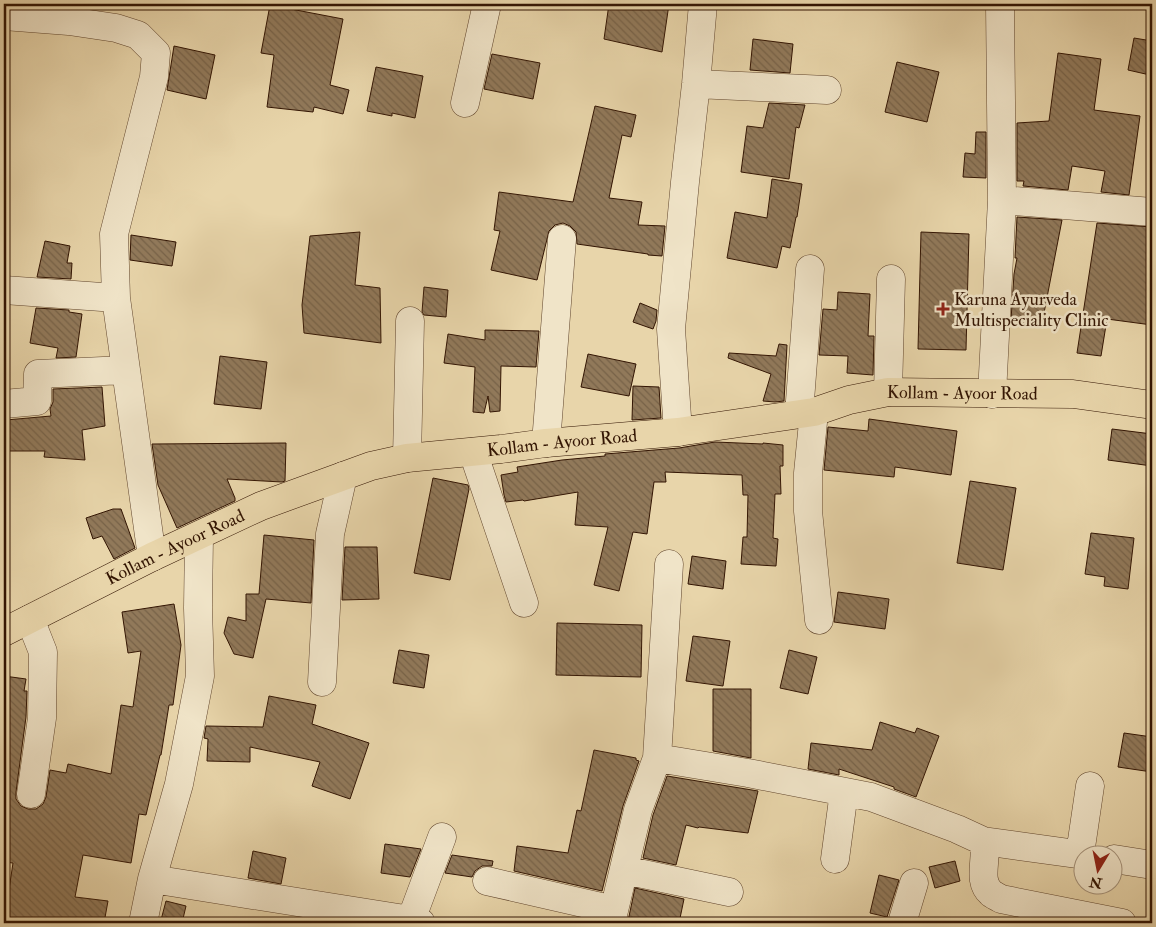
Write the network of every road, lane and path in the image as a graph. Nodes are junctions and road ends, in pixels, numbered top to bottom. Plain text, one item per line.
1 (488, 4) edge
2 (703, 4) edge
3 (1000, 4) edge
4 (70, 12) edge
5 (4, 16) edge
6 (696, 84) junction
7 (827, 90) dead end
8 (465, 103) dead end
9 (1002, 200) junction
10 (1152, 212) edge
11 (562, 239) dead end
12 (810, 270) dead end
13 (891, 280) dead end
14 (4, 290) edge
15 (116, 298) junction
16 (410, 321) dead end
17 (125, 370) junction
18 (888, 392) junction
19 (992, 394) junction
20 (4, 404) edge
21 (1152, 405) edge
22 (806, 413) junction
23 (678, 432) junction
24 (546, 443) junction
25 (473, 452) junction
26 (407, 458) junction
27 (342, 476) junction
28 (199, 536) junction
29 (152, 557) junction
30 (669, 564) dead end
31 (524, 603) dead end
32 (30, 619) junction
33 (819, 620) dead end
34 (4, 632) edge
35 (322, 682) dead end
36 (657, 758) junction
37 (1090, 786) dead end
38 (844, 792) junction
39 (31, 794) dead end
40 (442, 837) dead end
41 (983, 841) junction
42 (1083, 844) edge
43 (1074, 853) edge
44 (835, 859) dead end
45 (1124, 861) edge
46 (1152, 865) edge
47 (624, 870) junction
48 (152, 879) junction
49 (487, 881) dead end
50 (914, 883) dead end
51 (729, 892) dead end
52 (613, 917) edge
53 (416, 922) edge
54 (143, 923) edge
55 (902, 923) edge
56 (1122, 923) edge

1 - 8 street
2 - 6 street
3 - 9 street
4 - 5 street
4 - 15 street
6 - 7 street
6 - 23 street
9 - 10 street
9 - 19 street
11 - 24 street
12 - 22 street
13 - 18 street
14 - 15 street
15 - 17 street
16 - 26 street
17 - 20 street
17 - 29 street
18 - 19 main road, Kollam - Ayoor Road
18 - 22 main road, Kollam - Ayoor Road
19 - 21 main road, Kollam - Ayoor Road
22 - 23 main road, Kollam - Ayoor Road
22 - 33 street
23 - 24 main road, Kollam - Ayoor Road
24 - 25 main road, Kollam - Ayoor Road
25 - 26 main road, Kollam - Ayoor Road
25 - 31 street
26 - 27 main road, Kollam - Ayoor Road
27 - 28 main road, Kollam - Ayoor Road
27 - 35 street
28 - 29 main road, Kollam - Ayoor Road
28 - 48 street
29 - 32 main road, Kollam - Ayoor Road
30 - 36 street
32 - 34 main road, Kollam - Ayoor Road
32 - 39 street
36 - 38 street
36 - 47 street
37 - 42 street
38 - 41 street
38 - 44 street
40 - 53 street
41 - 43 street
41 - 56 street
45 - 46 street
47 - 51 street
47 - 52 street
48 - 53 street
48 - 54 street
49 - 52 street
50 - 55 street

